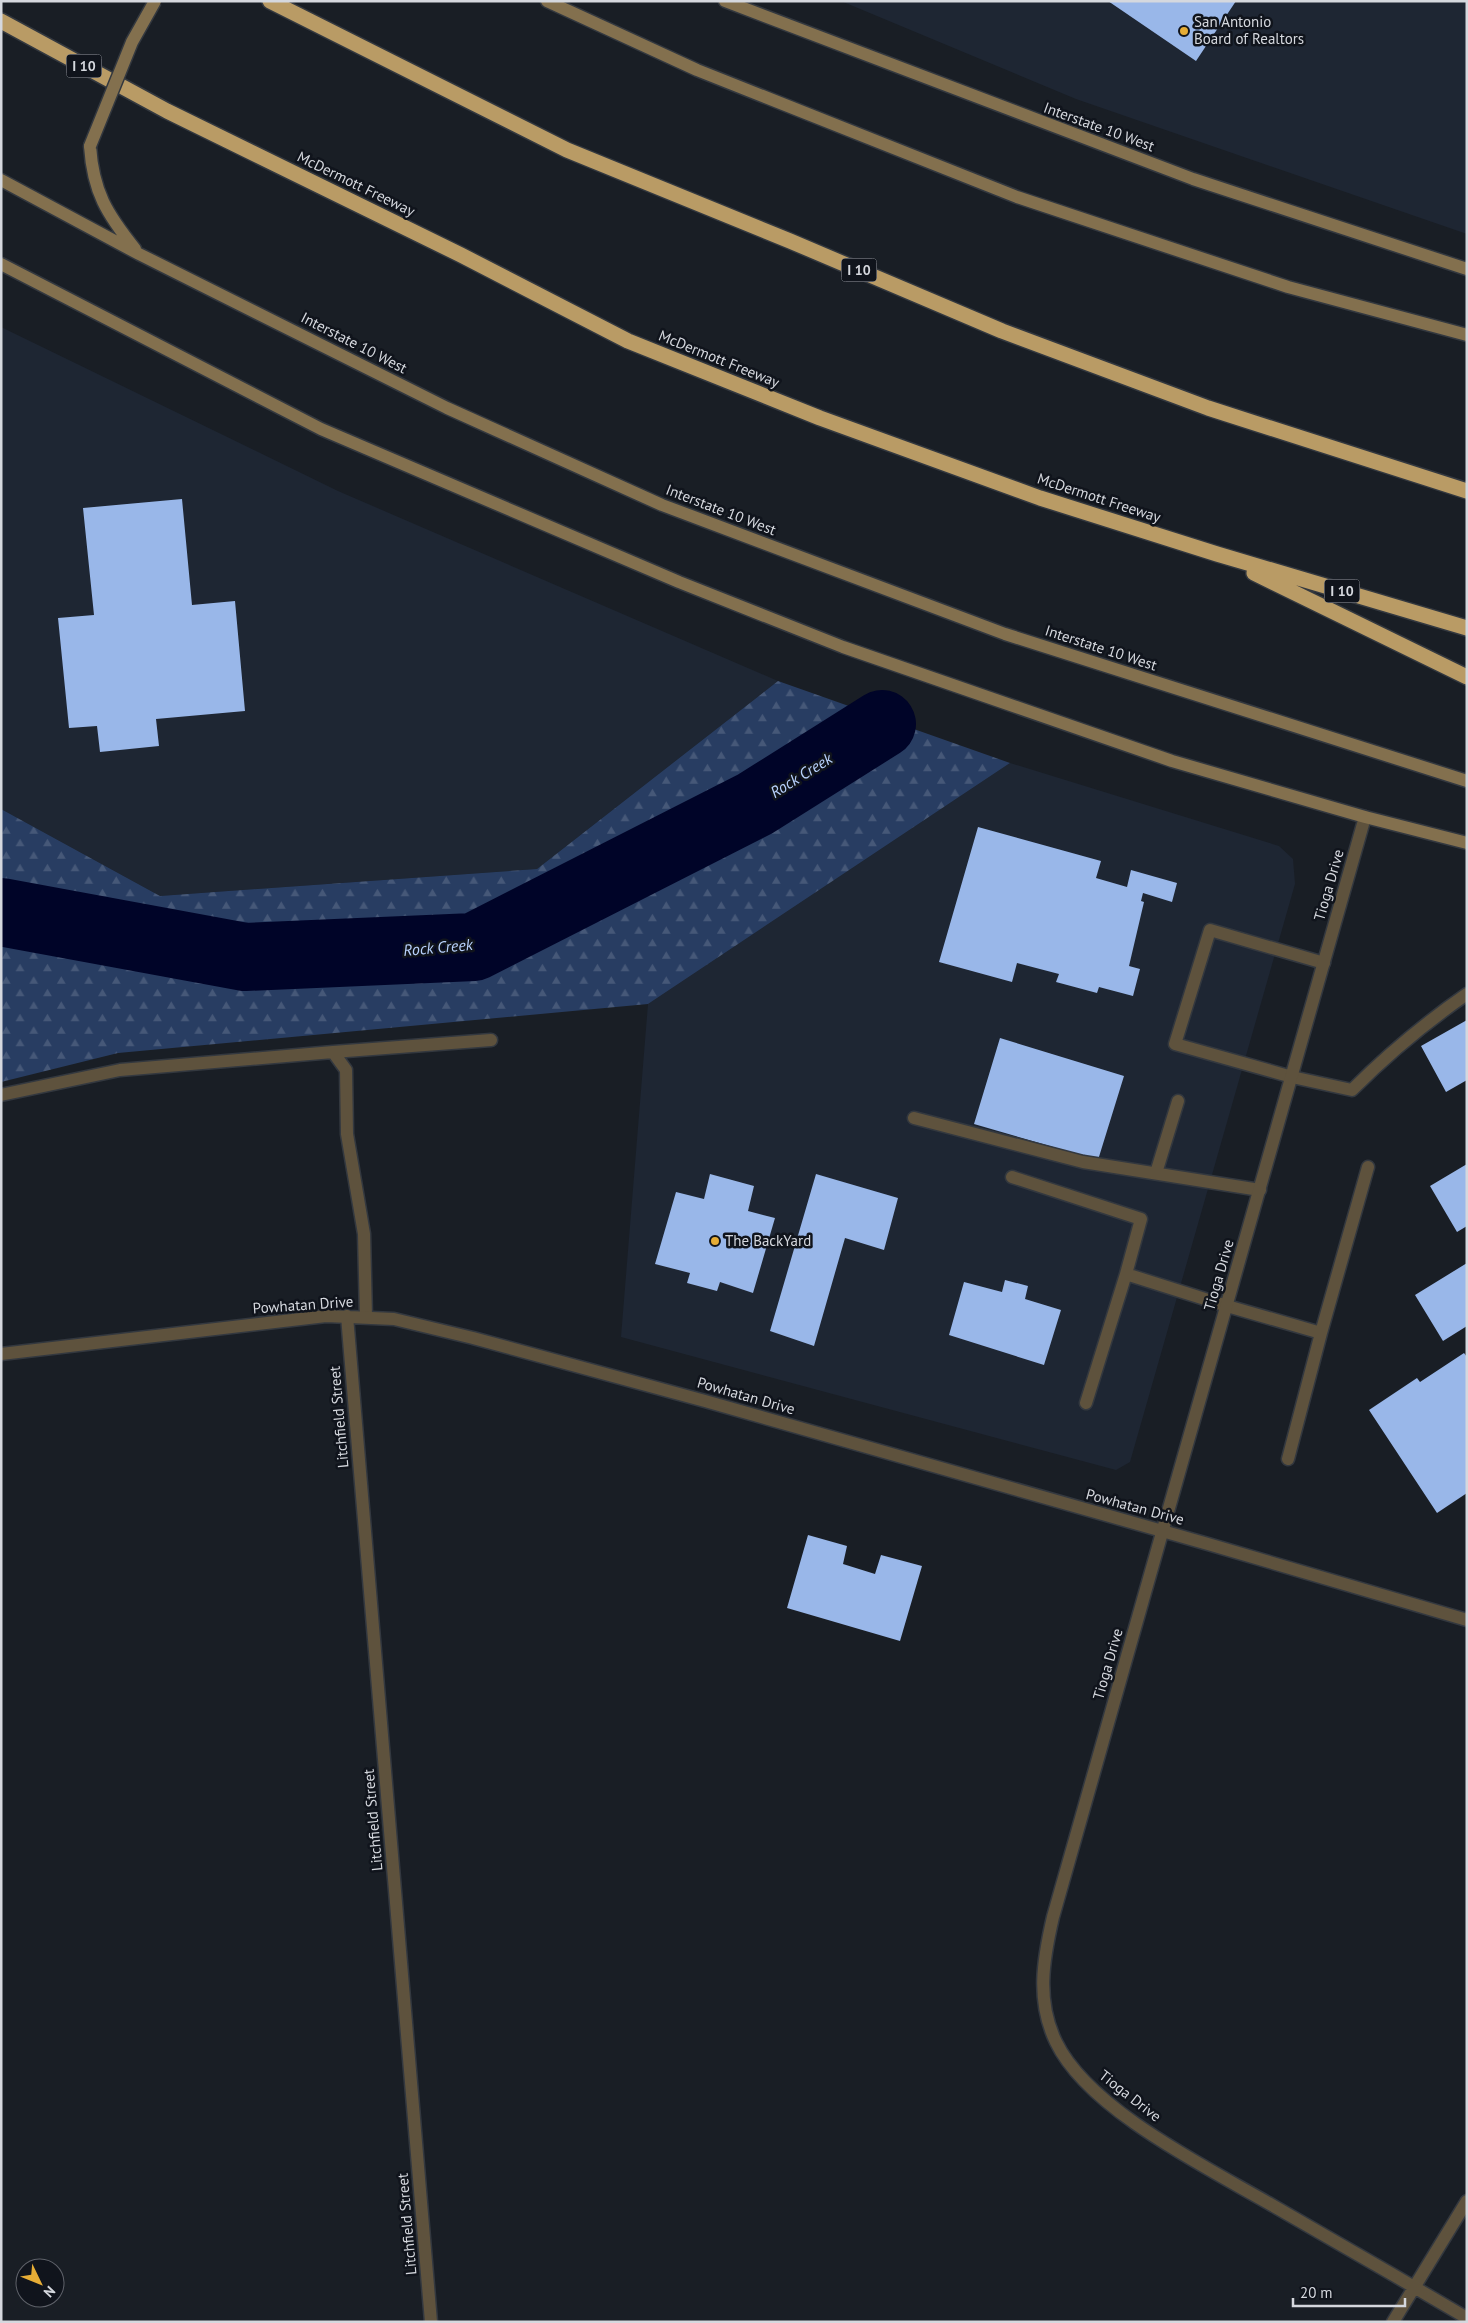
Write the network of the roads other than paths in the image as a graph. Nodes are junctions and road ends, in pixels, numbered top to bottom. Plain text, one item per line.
1 (155, 1) edge
2 (270, 1) edge
3 (547, 1) edge
4 (725, 1) edge
5 (1, 21) edge
6 (1, 180) edge
7 (139, 254) junction
8 (1, 264) edge
9 (1467, 269) edge
10 (1467, 335) edge
11 (1467, 491) edge
12 (1217, 554) junction
13 (1467, 628) edge
14 (1467, 677) edge
15 (1467, 781) edge
16 (1365, 817) junction
17 (1467, 843) edge
18 (1324, 963) junction
19 (1467, 994) edge
20 (491, 1040) dead end
21 (333, 1052) junction
22 (1292, 1077) junction
23 (1, 1095) edge
24 (1178, 1101) dead end
25 (914, 1118) dead end
26 (1368, 1167) dead end
27 (1156, 1173) junction
28 (1012, 1177) dead end
29 (1260, 1190) junction
30 (1126, 1274) junction
31 (1227, 1306) junction
32 (347, 1316) junction
33 (366, 1317) junction
34 (1321, 1333) junction
35 (1, 1354) edge
36 (1086, 1403) dead end
37 (1288, 1459) dead end
38 (1162, 1532) junction
39 (1467, 1620) edge
40 (1467, 2201) edge
41 (1414, 2287) junction
42 (1467, 2318) edge
43 (431, 2322) edge
44 (1393, 2322) edge

1 - 7 main road, bridge
2 - 11 highway, I 10
3 - 10 main road
4 - 9 main road, Interstate 10 West
5 - 12 highway, McDermott Freeway / I 10
6 - 7 main road, Interstate 10 West
7 - 15 main road, Interstate 10 West
8 - 16 main road
12 - 13 highway, McDermott Freeway / I 10
12 - 14 highway
16 - 17 main road
16 - 18 street, Tioga Drive
18 - 22 street, Tioga Drive
18 - 22 street
19 - 22 street
20 - 21 street
21 - 23 street
21 - 33 street
22 - 29 street, Tioga Drive
24 - 27 street
25 - 27 street
26 - 34 street
27 - 29 street
28 - 30 street
29 - 31 street, Tioga Drive
30 - 31 street
30 - 36 street
31 - 34 street
31 - 38 street, Tioga Drive
32 - 33 street, Powhatan Drive
32 - 35 street, Powhatan Drive
32 - 43 street, Litchfield Street
33 - 38 street, Powhatan Drive
34 - 37 street
38 - 39 street, Powhatan Drive
38 - 41 street, Tioga Drive
40 - 41 street
41 - 42 street, Tioga Drive
41 - 44 street

